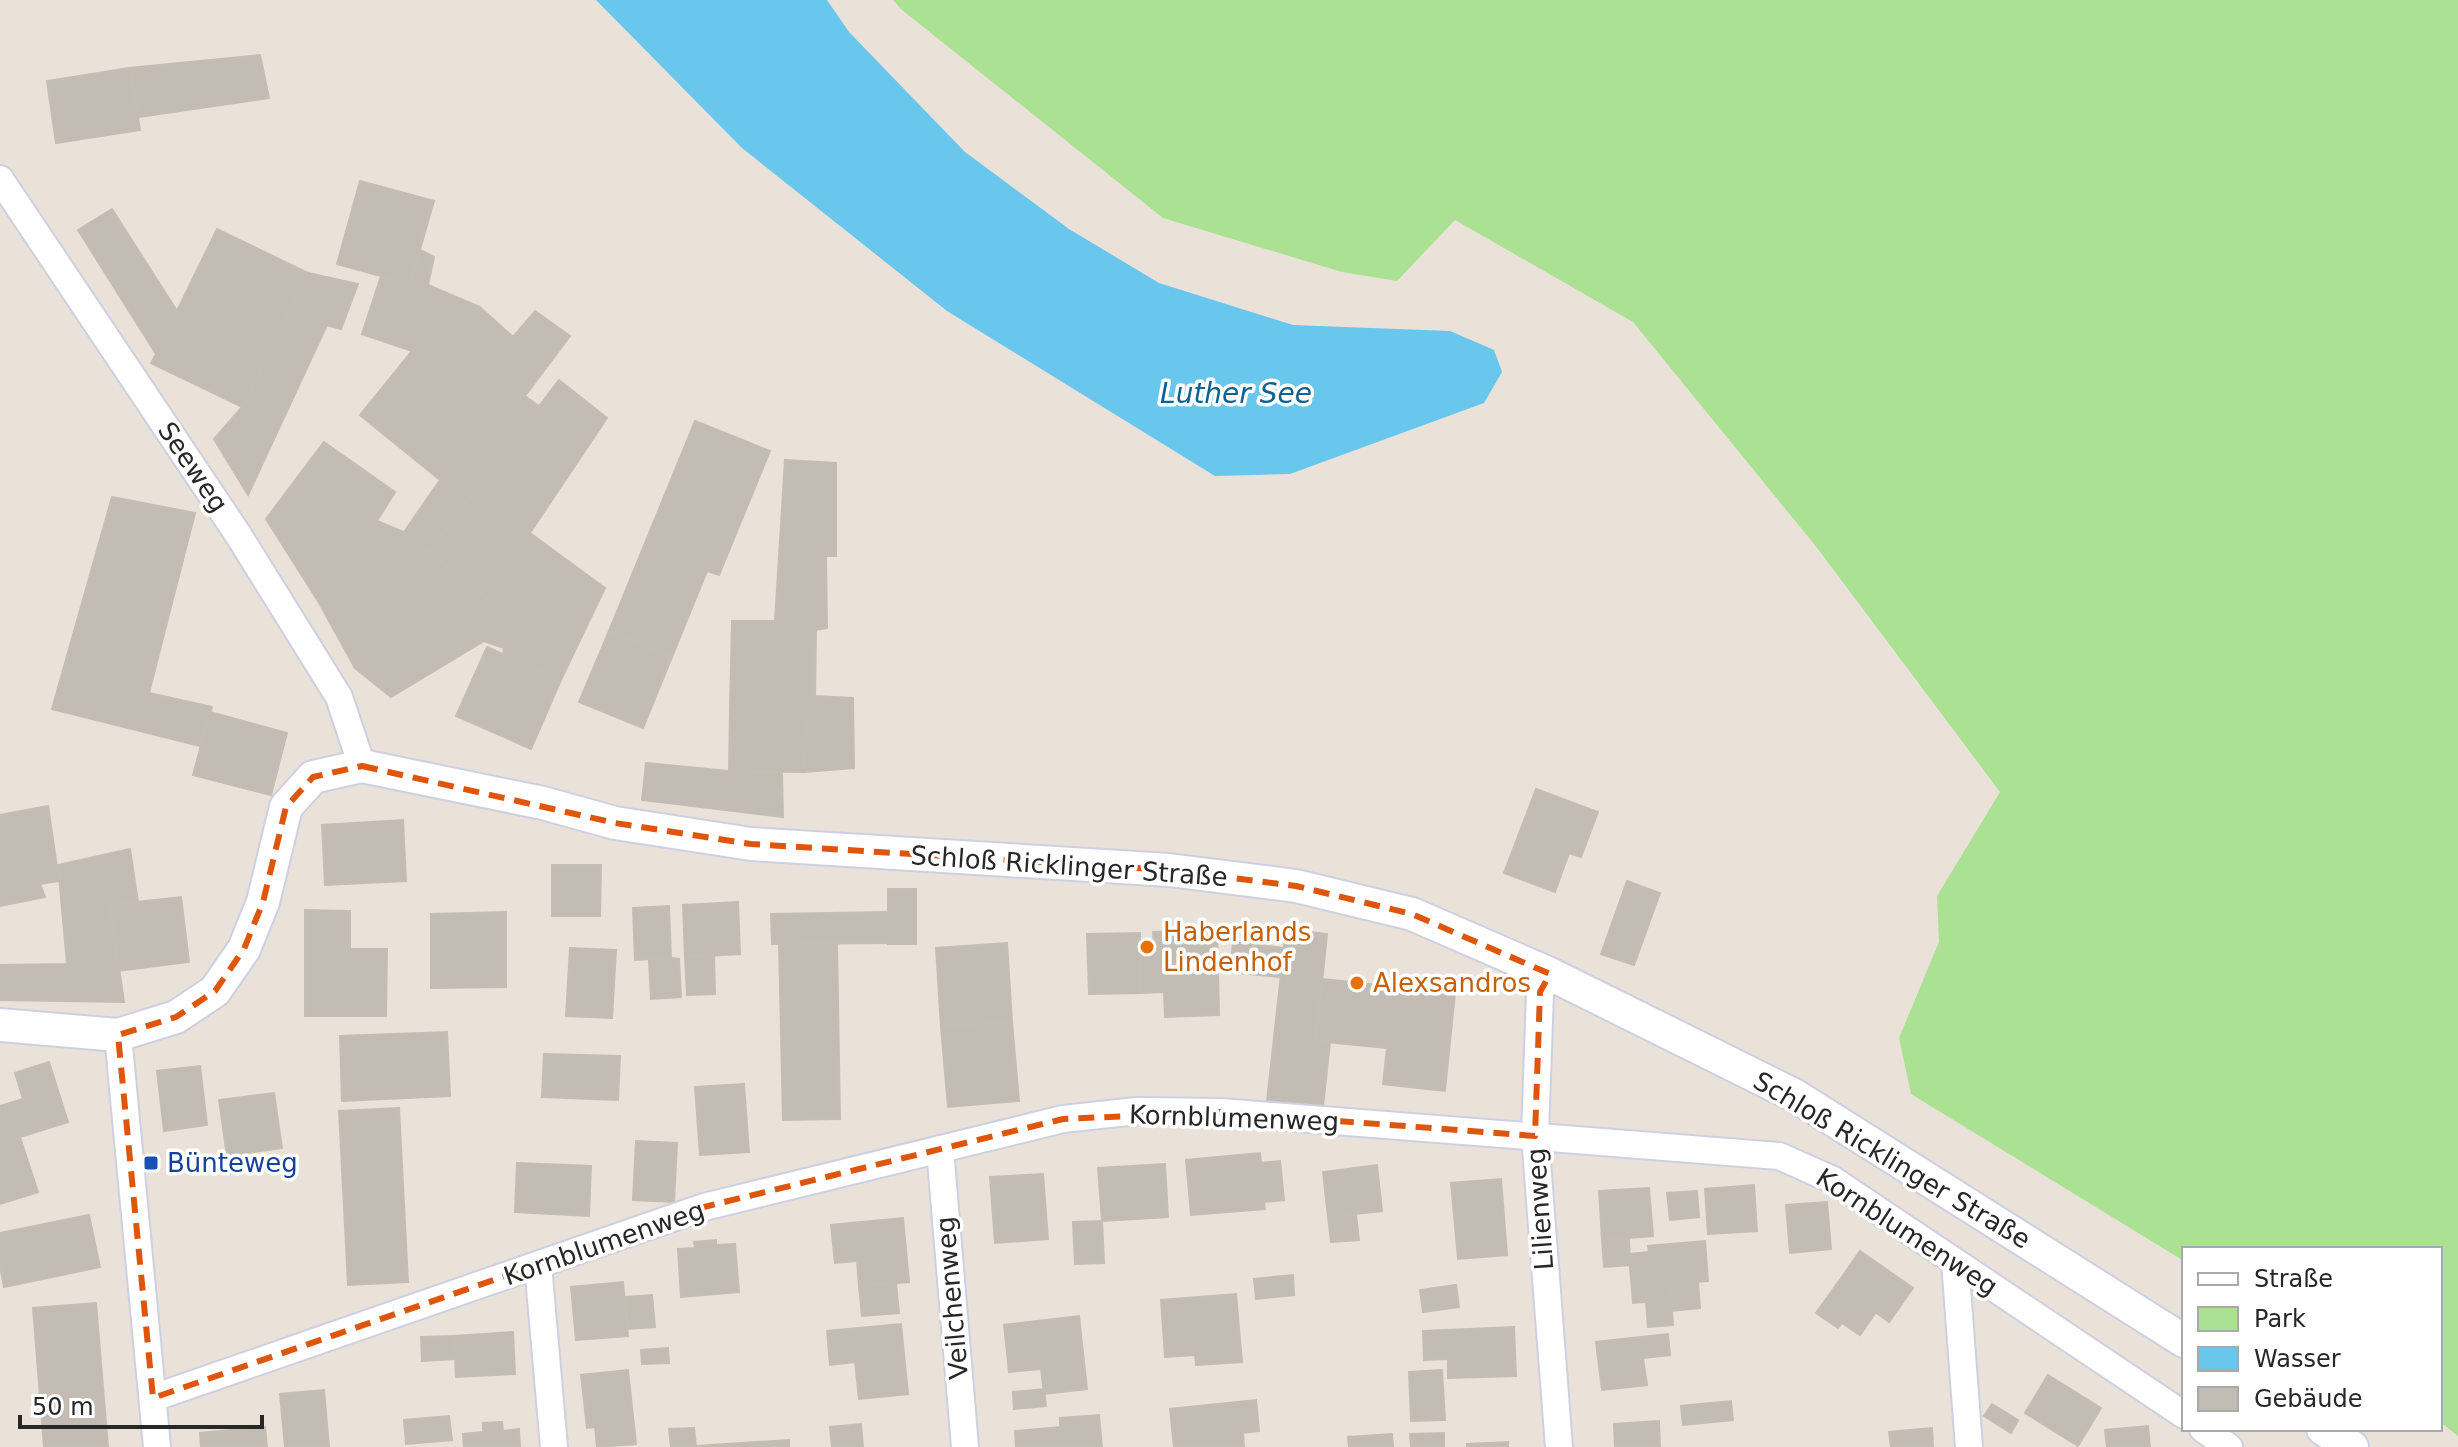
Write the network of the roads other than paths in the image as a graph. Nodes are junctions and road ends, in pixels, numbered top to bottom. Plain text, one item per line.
1 (0, 179) edge
2 (362, 766) junction
3 (1550, 974) junction
4 (0, 1025) edge
5 (118, 1035) junction
6 (1535, 1136) junction
7 (940, 1149) junction
8 (1955, 1262) junction
9 (538, 1265) junction
10 (2182, 1340) edge
11 (153, 1398) junction
12 (2182, 1414) edge
13 (2206, 1431) edge
14 (2326, 1431) edge
15 (157, 1447) edge
16 (554, 1447) edge
17 (965, 1447) edge
18 (1559, 1447) edge
19 (1969, 1447) edge
20 (2229, 1447) edge
21 (2352, 1447) edge

1 - 2 street, Seeweg
2 - 3 street, Schloß Ricklinger Straße
2 - 5 street, Schloß Ricklinger Straße
3 - 6 street, Lilienweg
3 - 10 street, Schloß Ricklinger Straße
4 - 5 street, Schloß Ricklinger Straße
5 - 11 street
6 - 7 street, Kornblumenweg
6 - 8 street, Kornblumenweg
6 - 18 street, Lilienweg
7 - 9 street, Kornblumenweg
7 - 17 street, Veilchenweg
8 - 12 street, Kornblumenweg
8 - 19 street
9 - 11 street, Kornblumenweg
9 - 16 street
11 - 15 street
13 - 20 street
14 - 21 street

